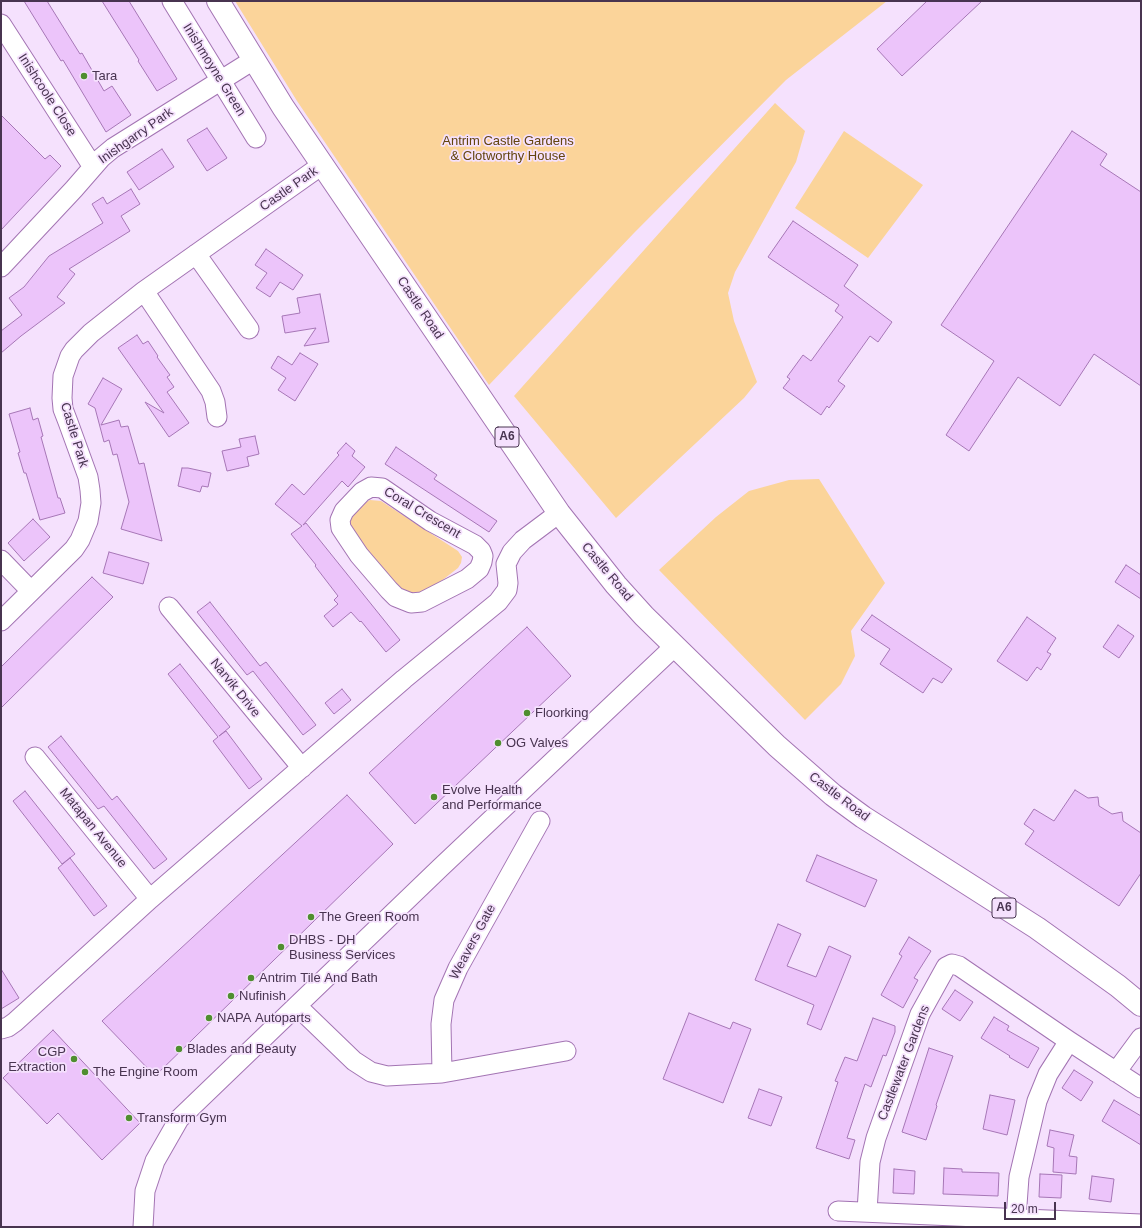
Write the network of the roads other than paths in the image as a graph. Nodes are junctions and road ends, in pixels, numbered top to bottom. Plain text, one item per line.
1 (172, 1) edge
2 (218, 1) edge
3 (1, 24) edge
4 (255, 59) junction
5 (220, 80) junction
6 (256, 138) dead end
7 (322, 165) junction
8 (93, 166) junction
9 (196, 254) junction
10 (1, 267) edge
11 (144, 291) junction
12 (249, 330) dead end
13 (217, 417) dead end
14 (559, 513) junction
15 (1, 560) edge
16 (481, 564) junction
17 (506, 568) junction
18 (31, 591) junction
19 (169, 607) dead end
20 (1, 621) edge
21 (675, 646) junction
22 (35, 757) dead end
23 (302, 768) junction
24 (540, 822) dead end
25 (150, 899) junction
26 (1141, 1005) edge
27 (297, 1006) junction
28 (3, 1029) edge
29 (1141, 1038) edge
30 (1069, 1041) junction
31 (566, 1051) dead end
32 (1116, 1072) junction
33 (442, 1073) junction
34 (1141, 1088) edge
35 (838, 1211) dead end
36 (867, 1212) junction
37 (1016, 1219) junction
38 (1141, 1224) edge
39 (143, 1227) edge

1 - 5 street, Inishmoyne Green
2 - 4 main road, Castle Road / A6
3 - 8 street, Inishcoole Close
4 - 5 street, Inishgarry Park
4 - 7 main road, Castle Road / A6
5 - 6 street, Inishmoyne Green
5 - 8 street, Inishgarry Park
7 - 9 street, Castle Park
7 - 14 main road, Castle Road / A6
8 - 10 street, Inishgarry Park
9 - 11 street, Castle Park
9 - 12 street
11 - 13 street
11 - 18 street, Castle Park
14 - 17 street
14 - 21 main road, Castle Road / A6
15 - 18 street
16 - 16 street, Coral Crescent
16 - 17 street
17 - 23 street
18 - 20 street, Castle Park
19 - 23 street, Narvik Drive
21 - 26 main road, Castle Road / A6
21 - 27 street
22 - 25 street, Matapan Avenue
23 - 25 street
24 - 33 street, Weavers Gate
25 - 28 street
27 - 33 street
27 - 39 street
29 - 32 street
30 - 32 street, Castlewater Gardens
30 - 36 street, Castlewater Gardens
30 - 37 street
31 - 33 street
32 - 34 street, Castlewater Gardens
35 - 36 street
36 - 37 street
37 - 38 street

